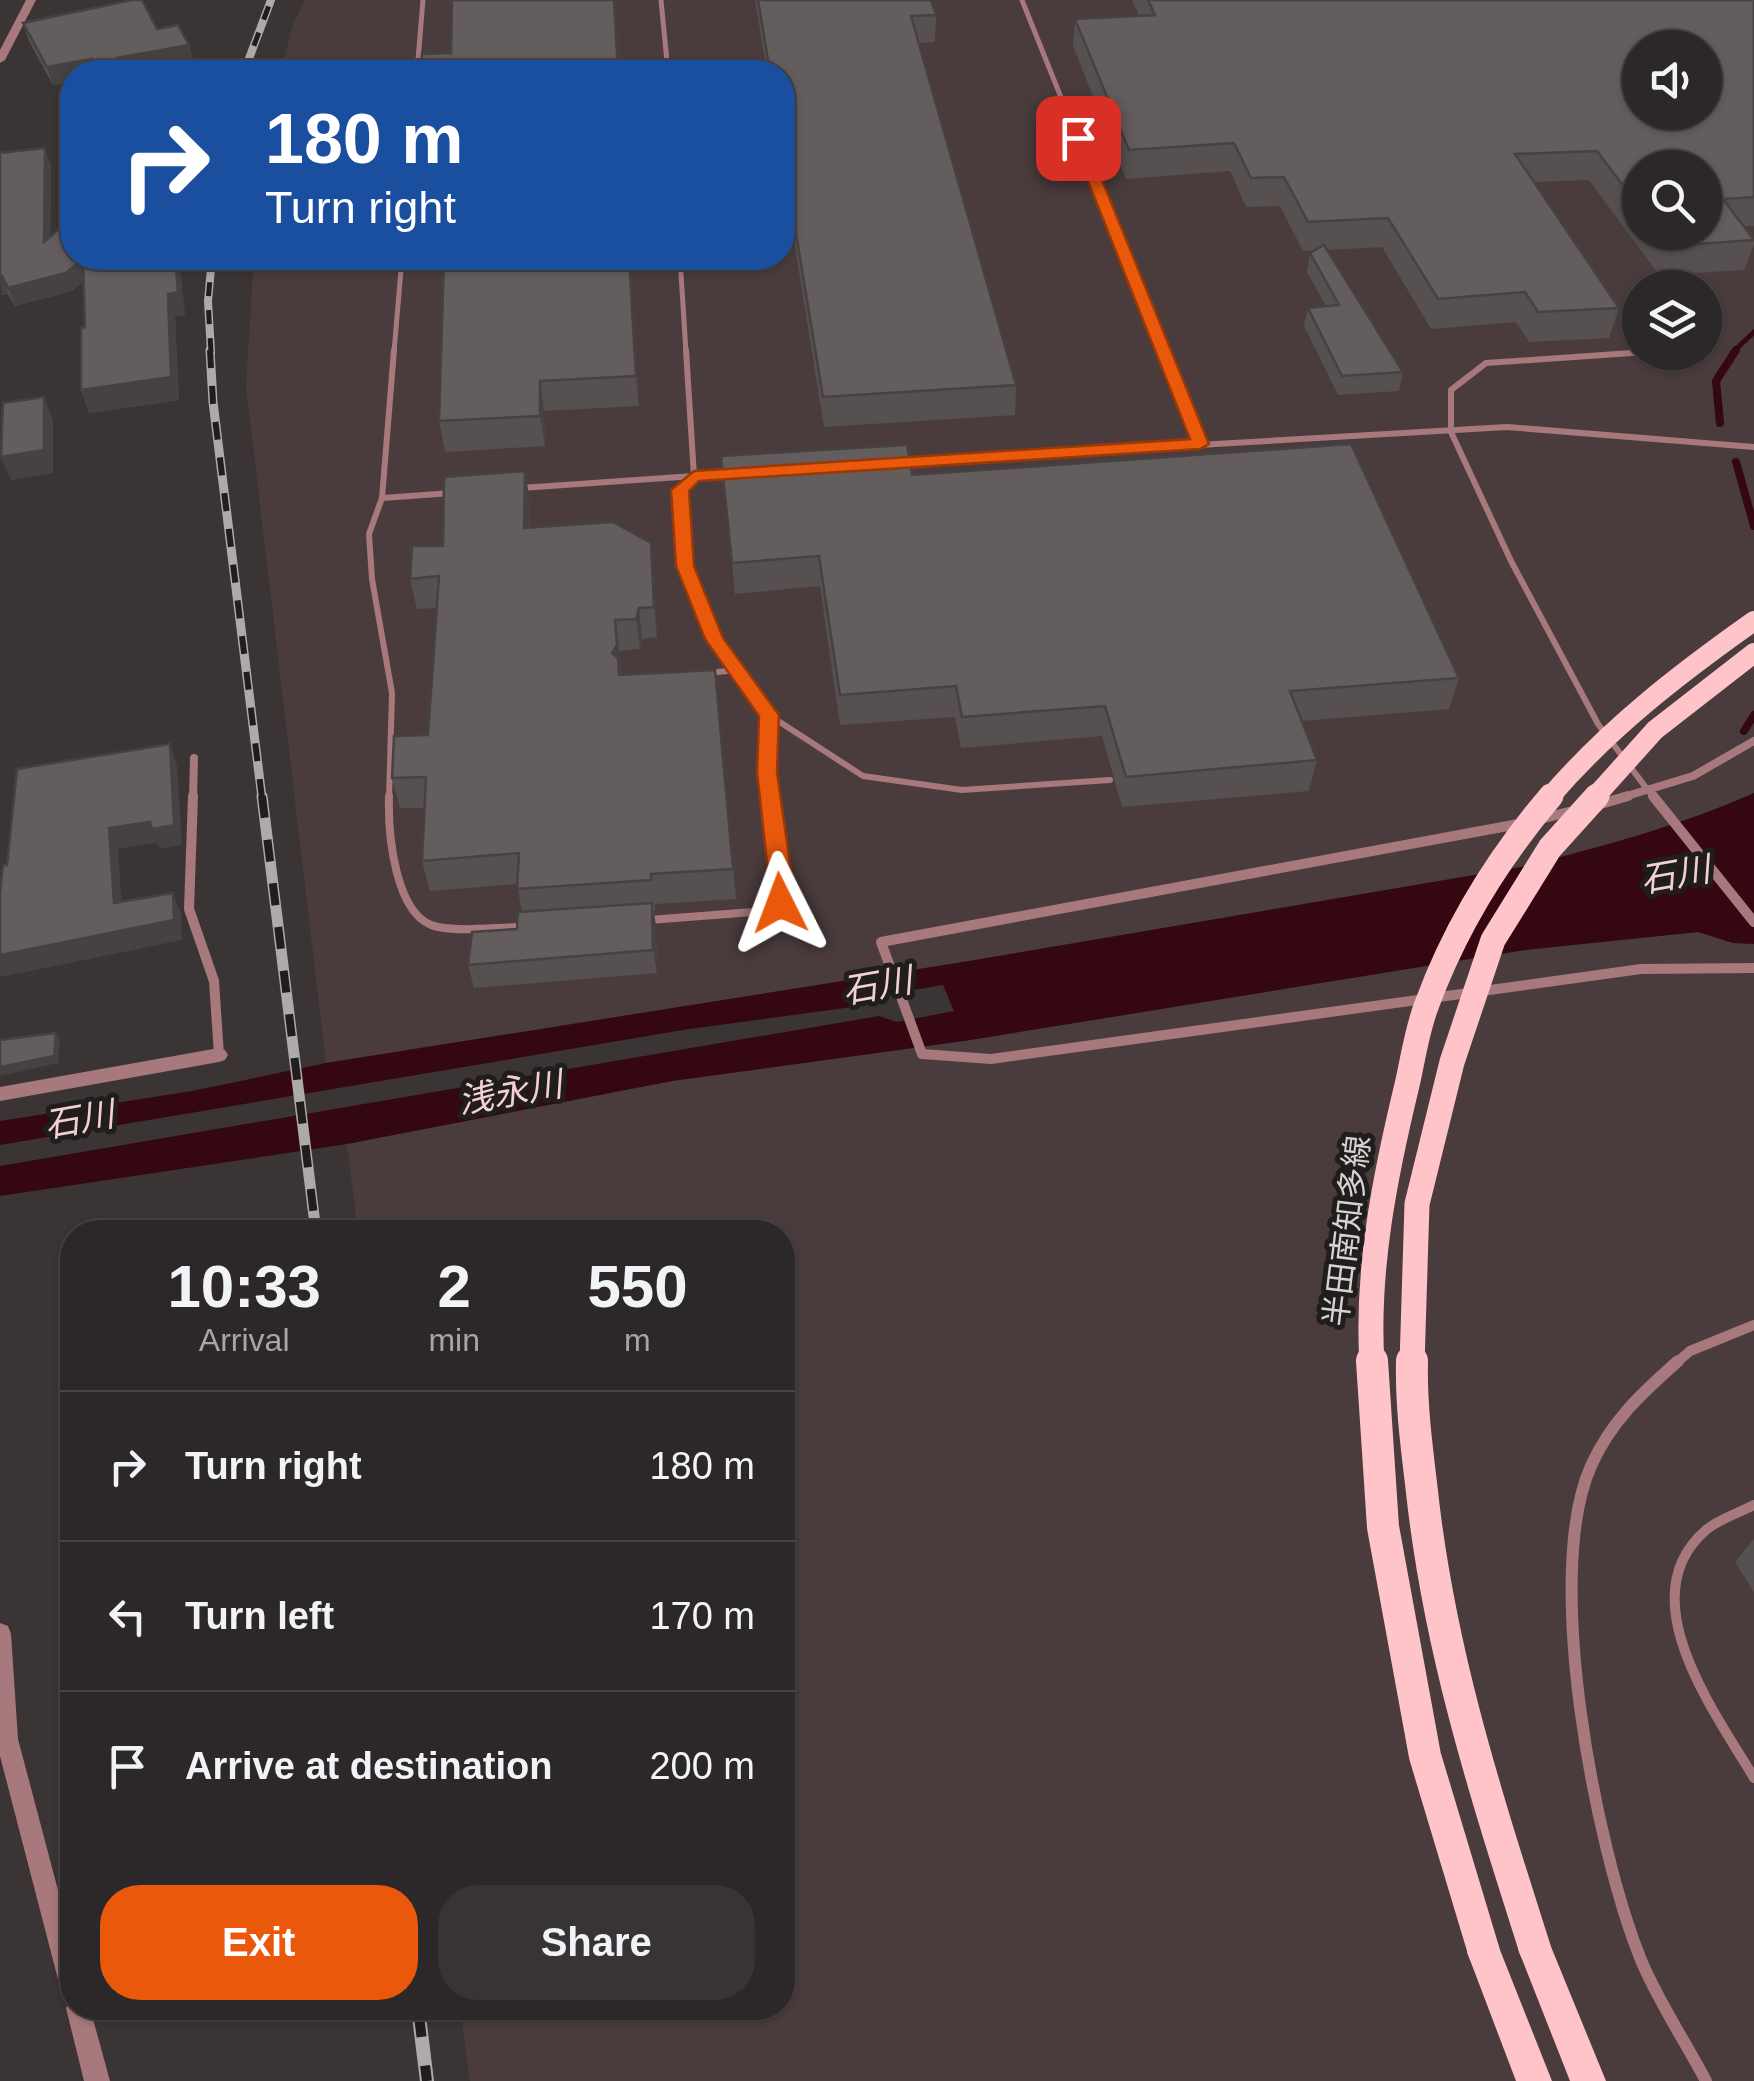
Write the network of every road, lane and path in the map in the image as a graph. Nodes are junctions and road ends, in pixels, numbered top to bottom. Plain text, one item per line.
1 (31, 0) edge
2 (423, 0) edge
3 (661, 0) edge
4 (1022, 0) edge
5 (0, 60) edge
6 (418, 60) edge
7 (667, 60) edge
8 (401, 270) edge
9 (681, 270) edge
10 (1622, 354) edge
11 (1451, 432) junction
12 (1200, 444) junction
13 (1754, 447) edge
14 (889, 464) edge
15 (733, 473) edge
16 (694, 476) junction
17 (518, 488) edge
18 (460, 493) edge
19 (382, 498) junction
20 (1754, 621) edge
21 (1754, 653) edge
22 (737, 670) junction
23 (699, 674) edge
24 (769, 715) junction
25 (1754, 741) edge
26 (194, 758) dead end
27 (1110, 780) dead end
28 (1651, 794) junction
29 (636, 921) edge
30 (1754, 922) edge
31 (540, 928) edge
32 (1754, 968) edge
33 (219, 1055) joint
34 (0, 1094) edge
35 (1754, 1326) edge
36 (1754, 1506) edge
37 (0, 1634) edge
38 (1754, 1778) edge
39 (60, 1941) edge
40 (81, 2020) edge
41 (97, 2081) edge
42 (1534, 2081) edge
43 (1588, 2081) edge
44 (1706, 2081) edge

1 - 5 street
2 - 6 lane
3 - 7 lane
4 - 12 lane
8 - 19 lane
9 - 16 lane
10 - 11 lane
11 - 12 lane
11 - 13 lane
11 - 28 lane
12 - 14 lane
15 - 16 lane
16 - 17 lane
16 - 22 lane
18 - 19 lane
19 - 31 lane
20 - 42 main road, 半田南知多線, bridge
21 - 43 main road, 半田南知多線, bridge
22 - 23 lane
22 - 24 lane
24 - 27 lane
24 - 29 lane
25 - 28 street
26 - 33 street
28 - 30 street
28 - 32 street
33 - 34 street
35 - 44 street
36 - 38 lane
37 - 39 street
40 - 41 street

